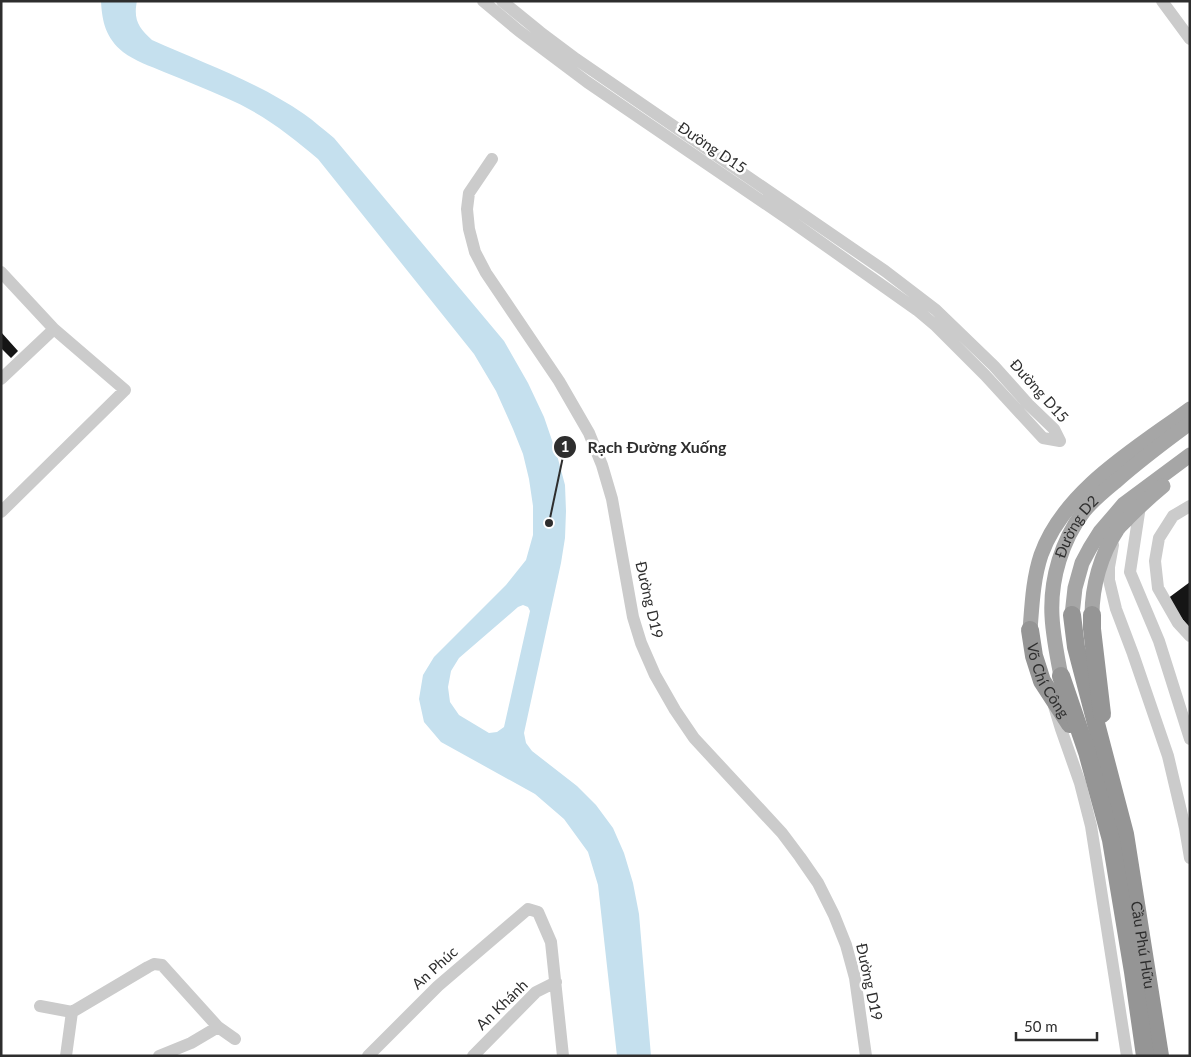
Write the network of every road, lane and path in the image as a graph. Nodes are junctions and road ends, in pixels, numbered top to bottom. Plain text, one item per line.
1 (483, 1) edge
2 (502, 1) edge
3 (1162, 1) edge
4 (1190, 39) edge
5 (492, 159) dead end
6 (1, 272) edge
7 (54, 329) junction
8 (1, 379) edge
9 (1190, 409) edge
10 (1190, 422) edge
11 (1190, 455) edge
12 (1190, 466) edge
13 (1140, 506) junction
14 (1190, 506) edge
15 (1, 512) edge
16 (1118, 528) junction
17 (1072, 615) joint
18 (1092, 615) joint
19 (1030, 630) joint
20 (1190, 636) edge
21 (1061, 676) joint
22 (1052, 696) junction
23 (1190, 739) edge
24 (1094, 748) junction
25 (1118, 837) junction
26 (1190, 858) edge
27 (556, 982) junction
28 (40, 1006) dead end
29 (72, 1012) junction
30 (218, 1027) junction
31 (235, 1039) dead end
32 (66, 1056) edge
33 (160, 1056) edge
34 (368, 1056) edge
35 (473, 1056) edge
36 (563, 1056) edge
37 (866, 1056) edge
38 (1127, 1056) edge
39 (1145, 1056) edge
40 (1160, 1056) edge

1 - 2 street, Đường D15
3 - 4 street
5 - 37 street, Đường D19
6 - 7 street
7 - 8 street
7 - 15 street
9 - 19 main road, Đường D2
10 - 21 main road, Đường D2
11 - 17 main road, Đường D2
12 - 13 main road
13 - 16 main road
13 - 23 street
14 - 20 street
16 - 18 main road
16 - 26 street
17 - 24 highway, Võ Chí Công
18 - 24 highway, Võ Chí Công
19 - 22 highway, Võ Chí Công
21 - 24 highway, Võ Chí Công
22 - 24 highway, Võ Chí Công
22 - 38 street
24 - 25 highway, Võ Chí Công
25 - 39 highway, Cầu Phú Hữu
25 - 40 highway, Cầu Phú Hữu
27 - 34 street, An Phúc
27 - 35 street, An Khánh
27 - 36 street
28 - 29 street
29 - 30 street
29 - 32 street
30 - 31 street
30 - 33 street

